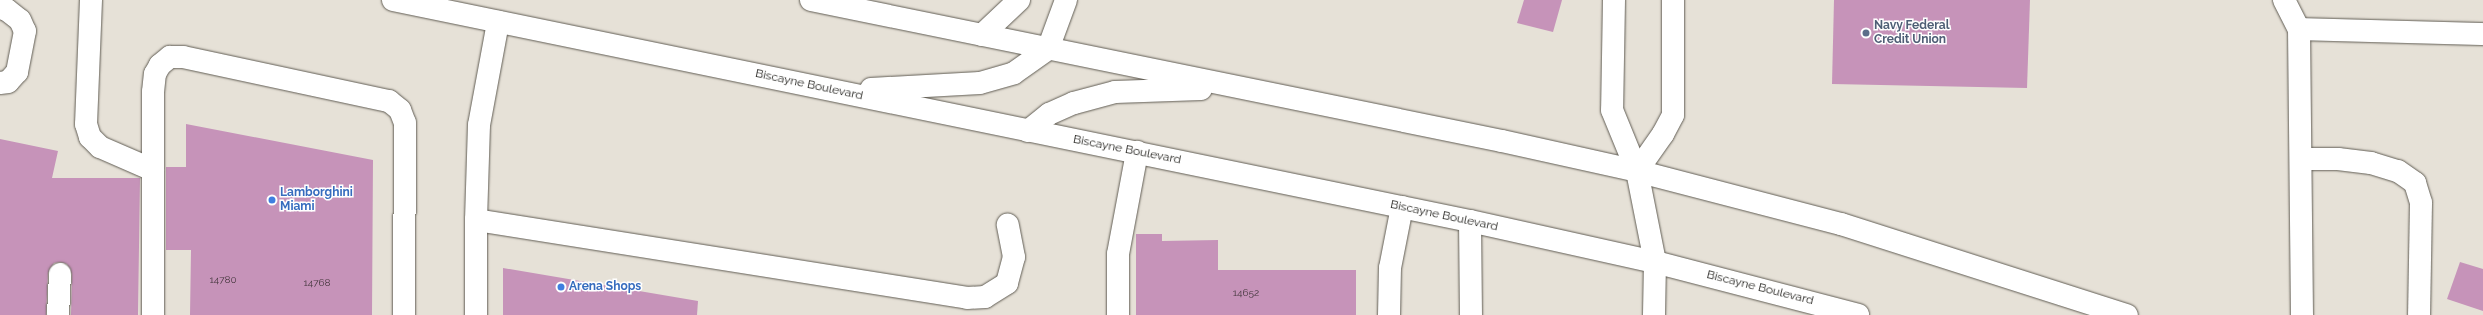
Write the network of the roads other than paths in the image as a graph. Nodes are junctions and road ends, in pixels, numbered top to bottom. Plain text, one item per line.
1 (91, 0) edge
2 (393, 0) edge
3 (811, 0) edge
4 (1019, 0) edge
5 (1066, 0) edge
6 (1614, 0) edge
7 (1673, 0) edge
8 (2284, 0) edge
9 (0, 8) edge
10 (498, 22) junction
11 (2299, 28) junction
12 (2483, 34) edge
13 (982, 35) junction
14 (1048, 49) junction
15 (0, 83) edge
16 (1236, 88) junction
17 (842, 91) junction
18 (1028, 131) junction
19 (1137, 152) junction
20 (2301, 159) junction
21 (153, 170) junction
22 (1636, 171) junction
23 (1402, 207) junction
24 (476, 220) junction
25 (1470, 221) junction
26 (1008, 225) dead end
27 (1655, 262) junction
28 (60, 274) dead end
29 (58, 315) edge
30 (153, 315) edge
31 (404, 315) edge
32 (476, 315) edge
33 (1118, 315) edge
34 (1390, 315) edge
35 (1471, 315) edge
36 (1654, 315) edge
37 (1858, 315) edge
38 (2127, 315) edge
39 (2302, 315) edge
40 (2420, 315) edge

1 - 21 main road
2 - 10 main road, Biscayne Boulevard
3 - 13 main road
4 - 13 main road
5 - 14 main road
6 - 22 main road
7 - 22 main road
8 - 11 main road
9 - 15 main road
10 - 17 main road, Biscayne Boulevard
10 - 24 main road
11 - 12 main road
11 - 20 main road
13 - 14 main road
14 - 16 main road
14 - 17 main road
16 - 18 main road
16 - 22 main road
17 - 18 main road, Biscayne Boulevard
18 - 19 main road, Biscayne Boulevard
19 - 23 main road, Biscayne Boulevard
19 - 33 main road
20 - 39 main road
20 - 40 main road
21 - 30 main road
21 - 31 main road
22 - 27 main road
22 - 38 main road
23 - 25 main road, Biscayne Boulevard
23 - 34 main road
24 - 26 main road
24 - 32 main road
25 - 27 main road, Biscayne Boulevard
25 - 35 main road
27 - 36 main road
27 - 37 main road, Biscayne Boulevard
28 - 29 main road

